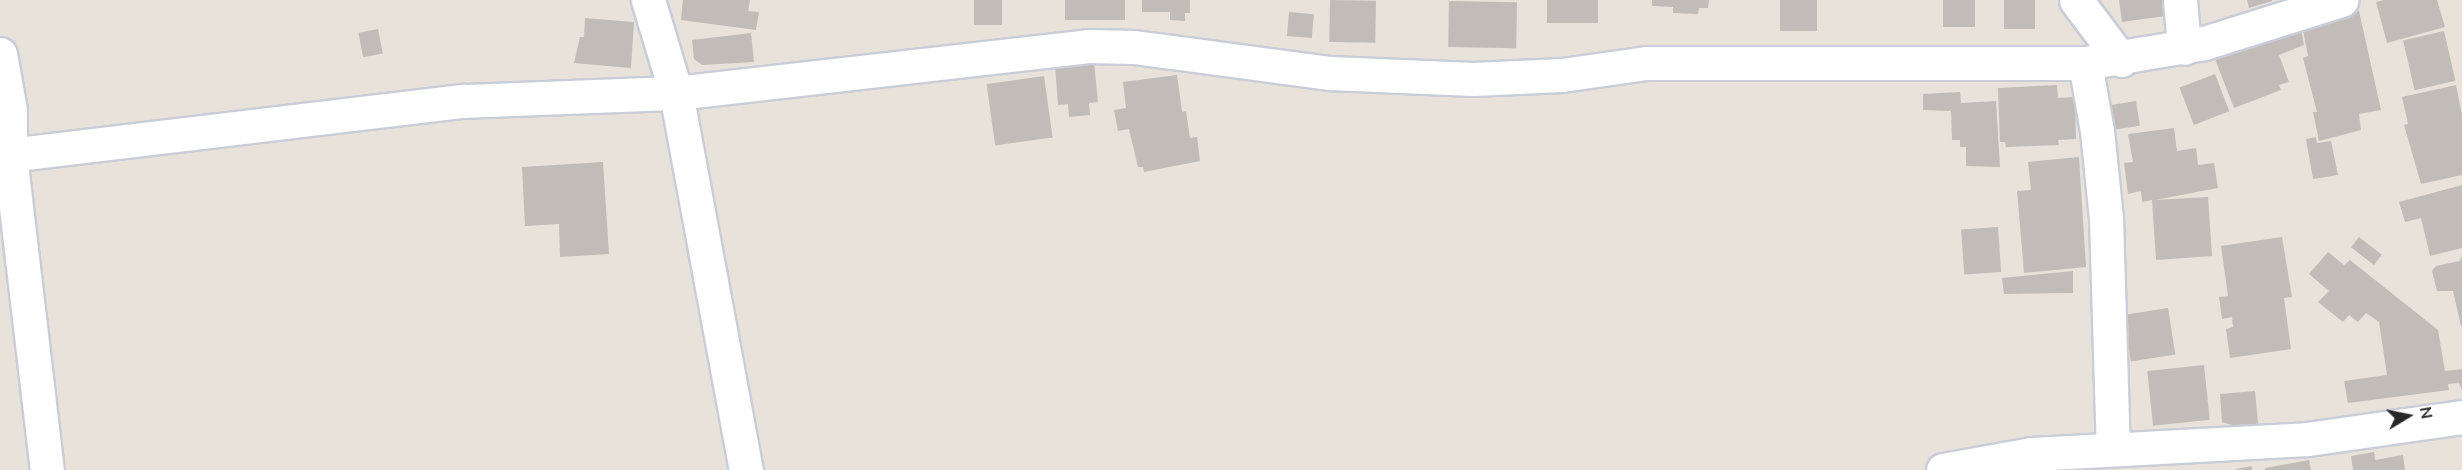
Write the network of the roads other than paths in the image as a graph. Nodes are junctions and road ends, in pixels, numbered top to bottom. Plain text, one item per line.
1 (648, 0) edge
2 (2076, 0) edge
3 (2180, 0) edge
4 (2341, 0) edge
5 (2184, 48) junction
6 (0, 54) edge
7 (2121, 60) junction
8 (2085, 63) junction
9 (676, 93) junction
10 (5, 156) edge
11 (2462, 417) edge
12 (2113, 448) junction
13 (47, 470) edge
14 (746, 470) edge
15 (1943, 470) edge

1 - 9 street
2 - 7 street
3 - 5 street
4 - 5 street
5 - 7 street
6 - 10 street
7 - 8 street
8 - 9 street
8 - 12 street
9 - 10 street
9 - 14 street
10 - 13 street
11 - 12 street
12 - 15 street

